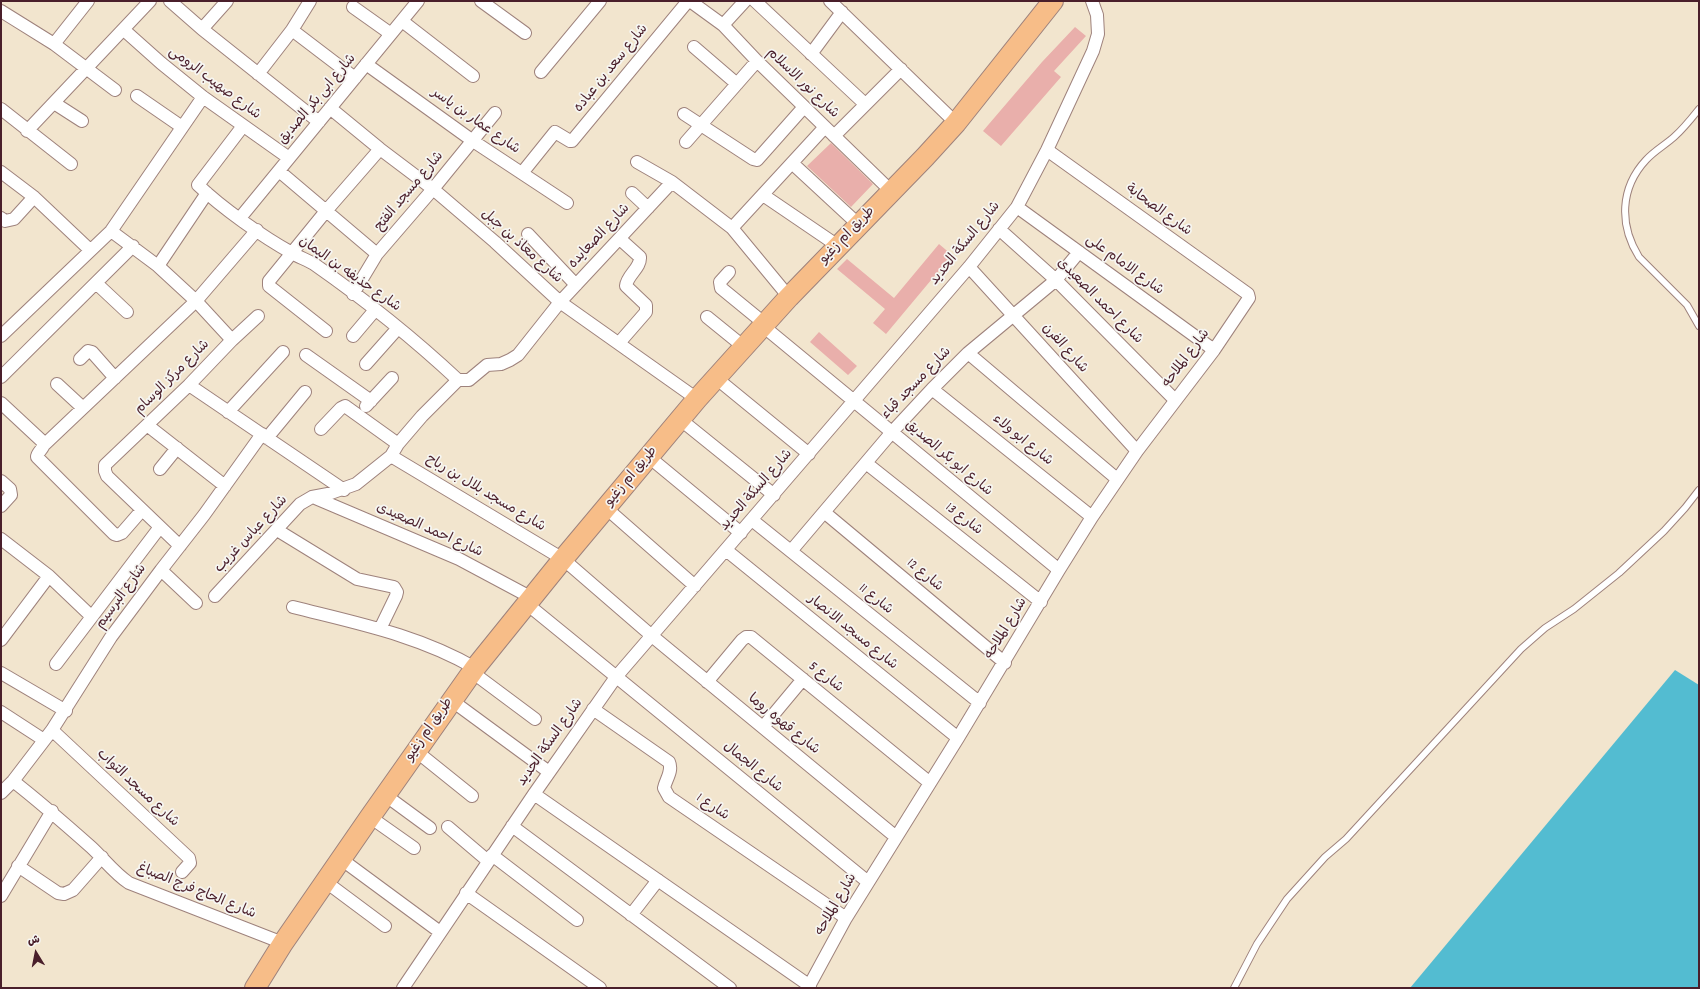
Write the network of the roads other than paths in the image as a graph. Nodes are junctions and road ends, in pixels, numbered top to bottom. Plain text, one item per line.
1 (88, 1) edge
2 (150, 1) edge
3 (170, 1) edge
4 (227, 1) edge
5 (310, 1) edge
6 (418, 1) edge
7 (481, 1) edge
8 (600, 1) edge
9 (689, 1) edge
10 (745, 1) edge
11 (830, 1) edge
12 (1053, 1) edge
13 (1092, 1) edge
14 (758, 2) edge
15 (353, 7) dead end
16 (1, 11) edge
17 (842, 12) junction
18 (402, 21) junction
19 (723, 25) junction
20 (202, 29) junction
21 (124, 30) junction
22 (292, 30) junction
23 (525, 33) dead end
24 (391, 34) junction
25 (54, 44) junction
26 (694, 47) dead end
27 (811, 54) junction
28 (757, 61) junction
29 (366, 64) junction
30 (87, 68) junction
31 (901, 69) junction
32 (541, 72) dead end
33 (258, 74) junction
34 (473, 76) dead end
35 (355, 78) junction
36 (737, 84) junction
37 (115, 90) dead end
38 (137, 96) dead end
39 (203, 97) junction
40 (54, 103) junction
41 (865, 104) junction
42 (804, 106) junction
43 (330, 108) junction
44 (1, 109) edge
45 (1699, 109) edge
46 (495, 113) dead end
47 (684, 114) dead end
48 (82, 121) dead end
49 (319, 122) junction
50 (956, 123) junction
51 (701, 124) junction
52 (243, 126) junction
53 (182, 127) junction
54 (825, 127) junction
55 (27, 131) junction
56 (834, 136) junction
57 (473, 141) junction
58 (686, 142) dead end
59 (380, 149) junction
60 (1047, 150) junction
61 (289, 158) junction
62 (637, 162) dead end
63 (792, 163) junction
64 (71, 164) dead end
65 (279, 171) junction
66 (1, 172) edge
67 (522, 173) junction
68 (672, 182) junction
69 (434, 189) junction
70 (203, 190) junction
71 (891, 191) junction
72 (632, 193) dead end
73 (763, 195) junction
74 (34, 197) junction
75 (567, 203) dead end
76 (1016, 207) junction
77 (648, 208) junction
78 (326, 211) junction
79 (1, 218) edge
80 (240, 218) junction
81 (859, 225) junction
82 (732, 228) junction
83 (999, 229) junction
84 (257, 230) junction
85 (111, 231) junction
86 (528, 234) dead end
87 (620, 239) junction
88 (133, 246) junction
89 (838, 246) junction
90 (90, 250) junction
91 (1079, 252) junction
92 (292, 253) junction
93 (377, 254) junction
94 (158, 266) junction
95 (969, 267) junction
96 (729, 272) dead end
97 (1056, 280) junction
98 (96, 283) junction
99 (576, 284) junction
100 (353, 294) junction
101 (789, 297) junction
102 (1249, 298) joint
103 (196, 301) junction
104 (560, 302) junction
105 (375, 310) junction
106 (127, 312) dead end
107 (1013, 315) junction
108 (258, 316) dead end
109 (707, 317) dead end
110 (764, 325) junction
111 (1699, 326) edge
112 (398, 328) junction
113 (326, 330) dead end
114 (1, 336) edge
115 (353, 336) dead end
116 (232, 340) junction
117 (619, 343) junction
118 (744, 348) junction
119 (1214, 350) junction
120 (283, 352) dead end
121 (968, 353) junction
122 (306, 355) dead end
123 (80, 359) dead end
124 (366, 364) dead end
125 (1, 377) edge
126 (115, 378) junction
127 (392, 378) dead end
128 (716, 378) junction
129 (458, 380) junction
130 (57, 384) dead end
131 (189, 385) junction
132 (932, 388) junction
133 (305, 392) dead end
134 (697, 399) junction
135 (1175, 400) junction
136 (371, 401) junction
137 (854, 401) junction
138 (1, 403) edge
139 (83, 408) junction
140 (228, 412) junction
141 (358, 414) junction
142 (681, 420) junction
143 (147, 425) junction
144 (321, 429) dead end
145 (892, 432) junction
146 (264, 436) junction
147 (398, 444) junction
148 (44, 445) junction
149 (177, 448) junction
150 (1137, 451) junction
151 (809, 454) junction
152 (391, 456) junction
153 (649, 457) junction
154 (866, 463) junction
155 (160, 469) dead end
156 (1117, 479) junction
157 (1, 480) edge
158 (225, 486) junction
159 (344, 490) junction
160 (1699, 490) edge
161 (774, 495) junction
162 (312, 497) junction
163 (1, 506) edge
164 (606, 508) junction
165 (142, 510) junction
166 (824, 512) junction
167 (1092, 517) junction
168 (752, 520) junction
169 (160, 526) junction
170 (276, 530) junction
171 (741, 533) junction
172 (1, 539) edge
173 (180, 546) junction
174 (726, 550) junction
175 (791, 551) junction
176 (563, 559) junction
177 (161, 570) junction
178 (1059, 570) junction
179 (49, 576) junction
180 (695, 586) junction
181 (215, 596) dead end
182 (529, 601) junction
183 (1041, 602) junction
184 (196, 603) dead end
185 (293, 607) dead end
186 (91, 616) junction
187 (380, 629) junction
188 (652, 636) junction
189 (1, 640) edge
190 (1005, 663) junction
191 (56, 664) dead end
192 (473, 670) junction
193 (1, 674) edge
194 (616, 677) junction
195 (803, 679) junction
196 (707, 682) junction
197 (451, 700) junction
198 (980, 703) junction
199 (593, 709) junction
200 (66, 711) junction
201 (1, 712) edge
202 (535, 719) dead end
203 (763, 727) junction
204 (52, 730) junction
205 (958, 738) junction
206 (44, 740) junction
207 (416, 751) junction
208 (549, 772) junction
209 (13, 781) junction
210 (930, 783) junction
211 (1, 793) edge
212 (534, 794) junction
213 (385, 795) junction
214 (472, 796) dead end
215 (52, 811) junction
216 (370, 817) junction
217 (512, 826) junction
218 (448, 827) dead end
219 (430, 828) dead end
220 (896, 837) junction
221 (414, 848) dead end
222 (102, 857) junction
223 (341, 858) junction
224 (490, 858) junction
225 (18, 866) junction
226 (182, 872) dead end
227 (658, 880) junction
228 (326, 882) junction
229 (868, 882) junction
230 (466, 893) junction
231 (1, 896) edge
232 (631, 915) junction
233 (846, 918) junction
234 (577, 920) dead end
235 (385, 926) dead end
236 (440, 932) junction
237 (283, 943) junction
238 (809, 987) edge
239 (255, 988) edge
240 (403, 988) edge
241 (600, 988) edge
242 (730, 988) edge
243 (1234, 988) edge

1 - 25 street
2 - 21 street
3 - 20 street
4 - 20 street
5 - 22 street
6 - 18 street, شارع ابى بكر الصديق
7 - 23 street
8 - 32 street
9 - 19 street, شارع نور الاسلام
9 - 67 street, شارع سعد بن عباده
10 - 19 street
11 - 17 street
12 - 50 main road, طريق ام زغيو
13 - 60 street, شارع السكة الحديد
14 - 27 street
15 - 24 street
16 - 25 street
17 - 27 street
17 - 31 street
18 - 24 street, شارع ابى بكر الصديق
18 - 34 street
19 - 28 street, شارع نور الاسلام
20 - 33 street
21 - 30 street
21 - 39 street, شارع صهيب الرومى
22 - 33 street
22 - 35 street
24 - 29 street, شارع ابى بكر الصديق
25 - 30 street
26 - 36 street
27 - 41 street
28 - 36 street
28 - 42 street, شارع نور الاسلام
29 - 35 street, شارع ابى بكر الصديق
29 - 57 street, شارع عمار بن ياسر
30 - 37 street
30 - 40 street
31 - 41 street
31 - 50 street
33 - 49 street
35 - 43 street, شارع ابى بكر الصديق
36 - 51 street
38 - 53 street
39 - 52 street, شارع صهيب الرومى
39 - 53 street
40 - 48 street
40 - 55 street
41 - 56 street
42 - 51 street
42 - 54 street, شارع نور الاسلام
43 - 49 street, شارع ابى بكر الصديق
43 - 59 street, شارع معاذ بن جبل
44 - 55 street
45 - 111 lane
46 - 57 street, شارع مسجد الفتح
47 - 51 street
49 - 61 street, شارع ابى بكر الصديق
50 - 71 main road, طريق ام زغيو
51 - 58 street
52 - 61 street, شارع صهيب الرومى
52 - 70 street
53 - 85 street
54 - 56 street, شارع نور الاسلام
54 - 63 street
55 - 64 street
56 - 71 street, شارع نور الاسلام
57 - 67 street, شارع عمار بن ياسر
57 - 69 street, شارع مسجد الفتح
59 - 69 street, شارع معاذ بن جبل
59 - 78 street
60 - 76 street, شارع السكة الحديد
60 - 102 street, شارع الصحابة
61 - 65 street, شارع ابى بكر الصديق
62 - 68 street
63 - 73 street
63 - 81 street
65 - 78 street
65 - 80 street, شارع ابى بكر الصديق
66 - 74 street
67 - 75 street, شارع عمار بن ياسر
68 - 77 street, شارع الصعايده
68 - 82 street
69 - 93 street, شارع مسجد الفتح
69 - 104 street, شارع معاذ بن جبل
70 - 80 street, شارع حذيفه بن اليمان
70 - 94 street
71 - 81 main road, طريق ام زغيو
72 - 77 street
73 - 82 street
73 - 89 street
74 - 79 street
74 - 90 street
76 - 83 street, شارع السكة الحديد
76 - 91 street, شارع الامام على
77 - 87 street, شارع الصعايده
78 - 92 street
78 - 93 street
80 - 84 street, شارع حذيفه بن اليمان
81 - 89 main road, طريق ام زغيو
82 - 101 street
83 - 95 street, شارع السكة الحديد
83 - 97 street, شارع احمد الصعيدى
84 - 92 street, شارع حذيفه بن اليمان
84 - 103 street
85 - 88 street
85 - 90 street
86 - 99 street
87 - 99 street, شارع الصعايده
87 - 117 street
88 - 94 street
88 - 98 street
89 - 101 main road, طريق ام زغيو
90 - 114 street
91 - 97 street, شارع مسجد قباء
91 - 119 street, شارع الامام على
92 - 100 street, شارع حذيفه بن اليمان
92 - 113 street
93 - 100 street, شارع مسجد الفتح
94 - 103 street
95 - 107 street, شارع الفرن
95 - 137 street, شارع السكة الحديد
96 - 110 street, شارع ابو بكر الصديق
97 - 107 street, شارع مسجد قباء
97 - 135 street, شارع احمد الصعيدى
98 - 106 street
98 - 125 street
99 - 104 street, شارع الصعايده
100 - 105 street, شارع حذيفه بن اليمان
101 - 110 main road, طريق ام زغيو
102 - 119 street, شارع الملاحه
103 - 116 street
103 - 126 street
104 - 117 street, شارع معاذ بن جبل
104 - 129 street, شارع الصعايده
105 - 112 street, شارع حذيفه بن اليمان
105 - 115 street
107 - 121 street, شارع مسجد قباء
107 - 150 street, شارع الفرن
108 - 116 street, شارع مركز الوسام
109 - 118 street
110 - 118 main road, طريق ام زغيو
110 - 137 street, شارع ابو بكر الصديق
112 - 124 street
112 - 129 street, شارع حذيفه بن اليمان
116 - 131 street, شارع مركز الوسام
117 - 134 street, شارع معاذ بن جبل
118 - 128 main road, طريق ام زغيو
119 - 135 street, شارع الملاحه
120 - 140 street
121 - 132 street, شارع مسجد قباء
121 - 156 street
122 - 136 street
123 - 126 street
126 - 139 street
127 - 136 street
128 - 134 main road, طريق ام زغيو
128 - 151 street
129 - 147 street, شارع عباس غريب
130 - 139 street
131 - 140 street
131 - 143 street, شارع مركز الوسام
132 - 145 street, شارع مسجد قباء
132 - 167 street, شارع ابو ولاء
133 - 146 street, شارع البرسيم
134 - 142 main road, طريق ام زغيو
135 - 150 street, شارع الملاحه
136 - 141 street
137 - 145 street, شارع ابو بكر الصديق
137 - 151 street, شارع السكة الحديد
138 - 148 street
139 - 148 street
140 - 146 street
141 - 144 street
141 - 147 street
142 - 153 main road, طريق ام زغيو
142 - 161 street
143 - 149 street
143 - 165 street, شارع مركز الوسام
145 - 154 street, شارع مسجد قباء
145 - 178 street, شارع ابو بكر الصديق
146 - 158 street, شارع البرسيم
146 - 159 street
147 - 152 street, شارع عباس غريب
148 - 165 street
149 - 155 street
149 - 158 street
150 - 156 street, شارع الملاحه
151 - 161 street, شارع السكة الحديد
152 - 159 street, شارع عباس غريب
152 - 176 street, شارع مسجد بلال بن رباح
153 - 164 main road, طريق ام زغيو
153 - 171 street
154 - 166 street, شارع مسجد قباء
154 - 183 street, شارع 13
156 - 167 street, شارع الملاحه
157 - 163 street
158 - 173 street, شارع البرسيم
159 - 162 street, شارع عباس غريب
160 - 243 lane
161 - 168 street, شارع السكة الحديد
162 - 170 street, شارع عباس غريب
162 - 182 street, شارع احمد الصعيدى
164 - 176 main road, طريق ام زغيو
164 - 180 street
165 - 169 street
166 - 175 street, شارع مسجد قباء
166 - 190 street, شارع 12
167 - 178 street, شارع الملاحه
168 - 171 street, شارع السكة الحديد
168 - 175 street, شارع 11
169 - 173 street
169 - 186 street
170 - 181 street, شارع عباس غريب
170 - 187 street
171 - 174 street, شارع السكة الحديد
172 - 179 street
173 - 177 street, شارع البرسيم
174 - 180 street, شارع السكة الحديد
174 - 205 street, شارع مسجد الانصار
175 - 198 street, شارع 11
176 - 182 main road, طريق ام زغيو
176 - 188 street, شارع مسجد بلال بن رباح
177 - 184 street
177 - 200 street, شارع البرسيم
178 - 183 street, شارع الملاحه
179 - 186 street
179 - 189 street
180 - 188 street, شارع السكة الحديد
182 - 192 main road, طريق ام زغيو
182 - 194 street, شارع احمد الصعيدى
183 - 190 street, شارع الملاحه
185 - 187 street
186 - 191 street
187 - 192 street
188 - 194 street, شارع السكة الحديد
188 - 196 street, شارع قهوه روما
190 - 198 street, شارع الملاحه
192 - 197 main road, طريق ام زغيو
192 - 202 street
193 - 200 street
194 - 199 street, شارع السكة الحديد
194 - 229 street, شارع الجمال
195 - 196 street, شارع 5
195 - 203 street
195 - 210 street, شارع 5
196 - 203 street, شارع قهوه روما
197 - 207 main road, طريق ام زغيو
197 - 208 street
198 - 205 street, شارع الملاحه
199 - 208 street, شارع السكة الحديد
199 - 233 street, شارع 1
200 - 204 street, شارع البرسيم
201 - 206 street
203 - 220 street, شارع قهوه روما
204 - 206 street, شارع البرسيم
204 - 226 street, شارع مسجد التواب
205 - 210 street, شارع الملاحه
206 - 209 street, شارع البرسيم
207 - 213 main road, طريق ام زغيو
207 - 214 street
208 - 212 street, شارع السكة الحديد
209 - 211 street, شارع البرسيم
209 - 215 street, شارع الحاج فرج الصباغ
210 - 220 street, شارع الملاحه
212 - 217 street, شارع السكة الحديد
212 - 227 street
213 - 216 main road, طريق ام زغيو
213 - 219 street
215 - 222 street, شارع الحاج فرج الصباغ
215 - 225 street
216 - 221 street
216 - 223 main road, طريق ام زغيو
217 - 224 street, شارع السكة الحديد
217 - 232 street
218 - 224 street
220 - 229 street, شارع الملاحه
222 - 225 street
222 - 237 street, شارع الحاج فرج الصباغ
223 - 228 main road, طريق ام زغيو
223 - 236 street
224 - 230 street, شارع السكة الحديد
224 - 234 street
225 - 231 street
227 - 232 street
227 - 238 street
228 - 235 street
228 - 237 main road, طريق ام زغيو
229 - 233 street, شارع الملاحه
230 - 236 street, شارع السكة الحديد
230 - 241 street
232 - 242 street
233 - 238 street, شارع الملاحه
236 - 240 street, شارع السكة الحديد
237 - 239 main road, طريق ام زغيو

